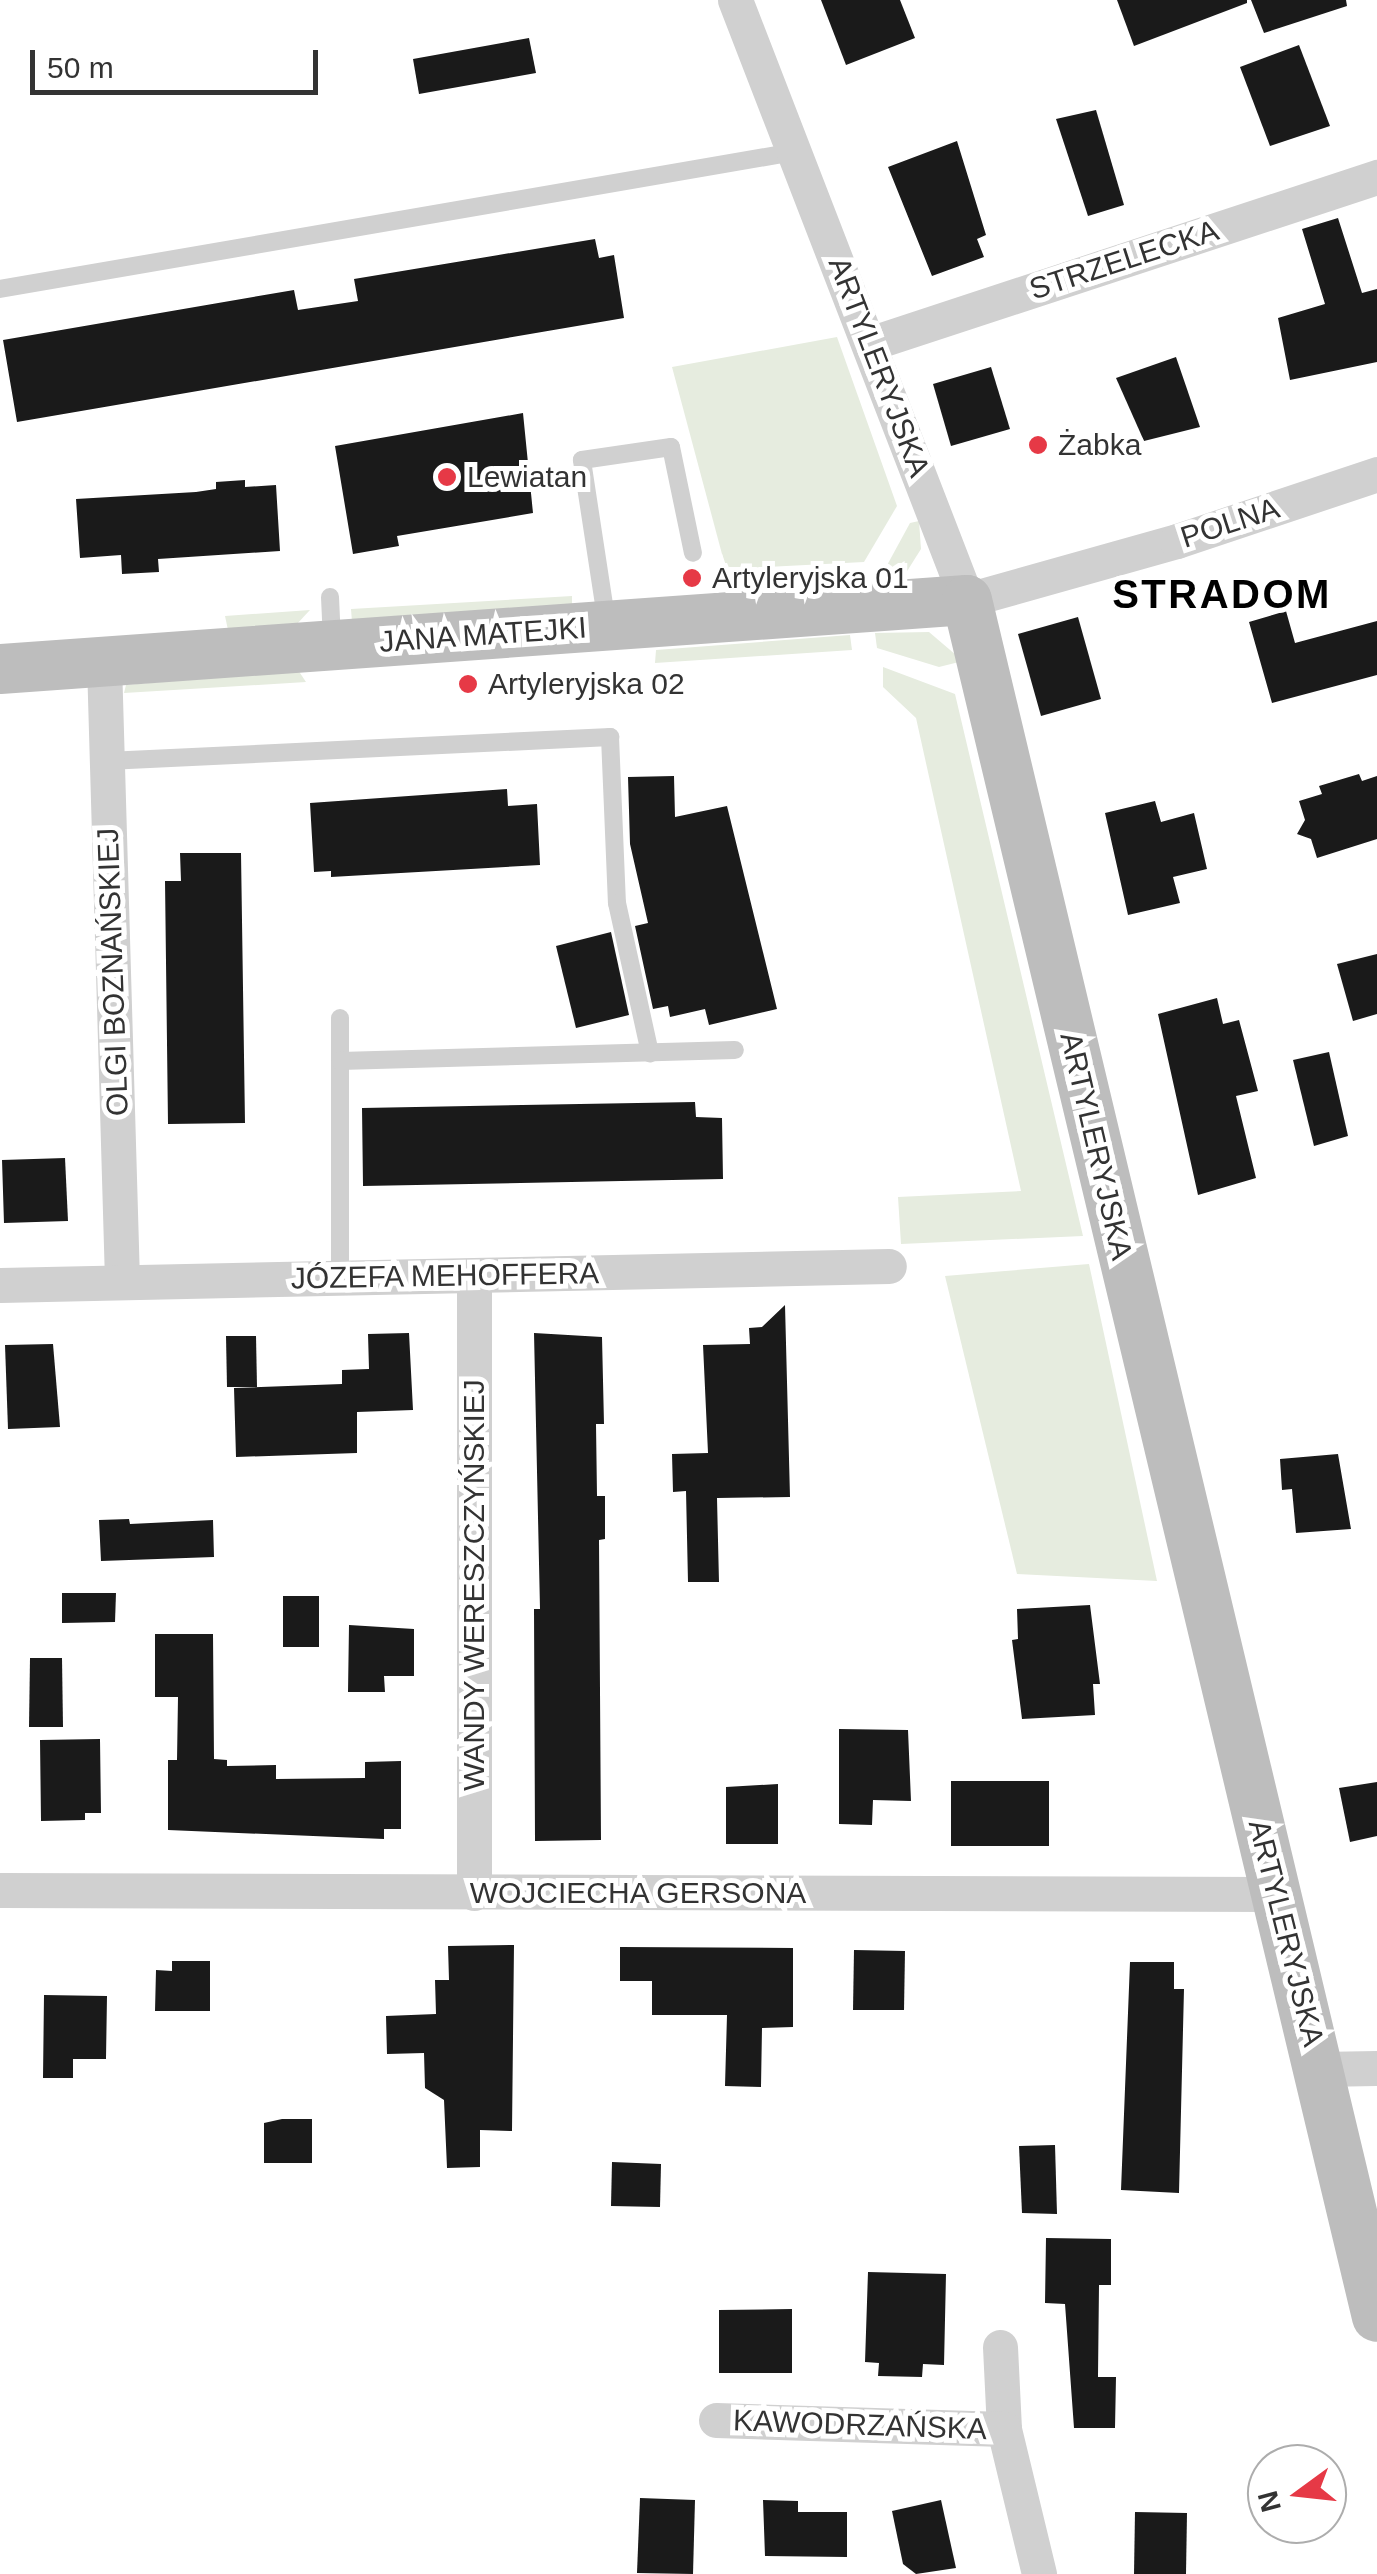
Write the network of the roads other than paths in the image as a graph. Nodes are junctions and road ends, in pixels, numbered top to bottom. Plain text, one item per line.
1 (735, 0) edge
2 (794, 152) junction
3 (1377, 177) edge
4 (0, 290) edge
5 (872, 343) junction
6 (1377, 474) edge
7 (694, 553) dead end
8 (330, 597) dead end
9 (967, 600) junction
10 (607, 626) junction
11 (332, 646) junction
12 (104, 663) junction
13 (0, 669) edge
14 (107, 760) junction
15 (340, 1018) dead end
16 (735, 1050) dead end
17 (650, 1053) junction
18 (340, 1061) junction
19 (889, 1266) dead end
20 (340, 1277) junction
21 (474, 1278) junction
22 (122, 1280) junction
23 (0, 1284) edge
24 (0, 1890) edge
25 (474, 1893) junction
26 (1276, 1894) junction
27 (1377, 2068) edge
28 (1319, 2069) junction
29 (1377, 2317) edge
30 (1000, 2347) dead end
31 (716, 2420) dead end
32 (1004, 2429) junction
33 (1039, 2574) edge

1 - 2 street, ARTYLERYJSKA
2 - 4 lane
2 - 5 street, ARTYLERYJSKA
3 - 5 street, STRZELECKA
5 - 9 street, ARTYLERYJSKA
6 - 9 street, POLNA
7 - 10 lane
8 - 11 lane
9 - 10 street, JANA MATEJKI
9 - 26 street, ARTYLERYJSKA
10 - 11 street, JANA MATEJKI
11 - 12 street, JANA MATEJKI
12 - 13 street, JANA MATEJKI
12 - 14 street, OLGI BOZNAŃSKIEJ
14 - 17 lane
14 - 22 street, OLGI BOZNAŃSKIEJ
15 - 18 lane
16 - 17 lane
17 - 18 lane
18 - 20 lane
19 - 21 street, JÓZEFA MEHOFFERA
20 - 21 street, JÓZEFA MEHOFFERA
20 - 22 street, JÓZEFA MEHOFFERA
21 - 25 street, WANDY WERESZCZYŃSKIEJ
22 - 23 street, JÓZEFA MEHOFFERA
24 - 25 street, WOJCIECHA GERSONA
25 - 26 street, WOJCIECHA GERSONA
26 - 28 street, ARTYLERYJSKA
27 - 28 street
28 - 29 street, ARTYLERYJSKA
30 - 32 street, KAWODRZAŃSKA
31 - 32 street, KAWODRZAŃSKA
32 - 33 street, KAWODRZAŃSKA

